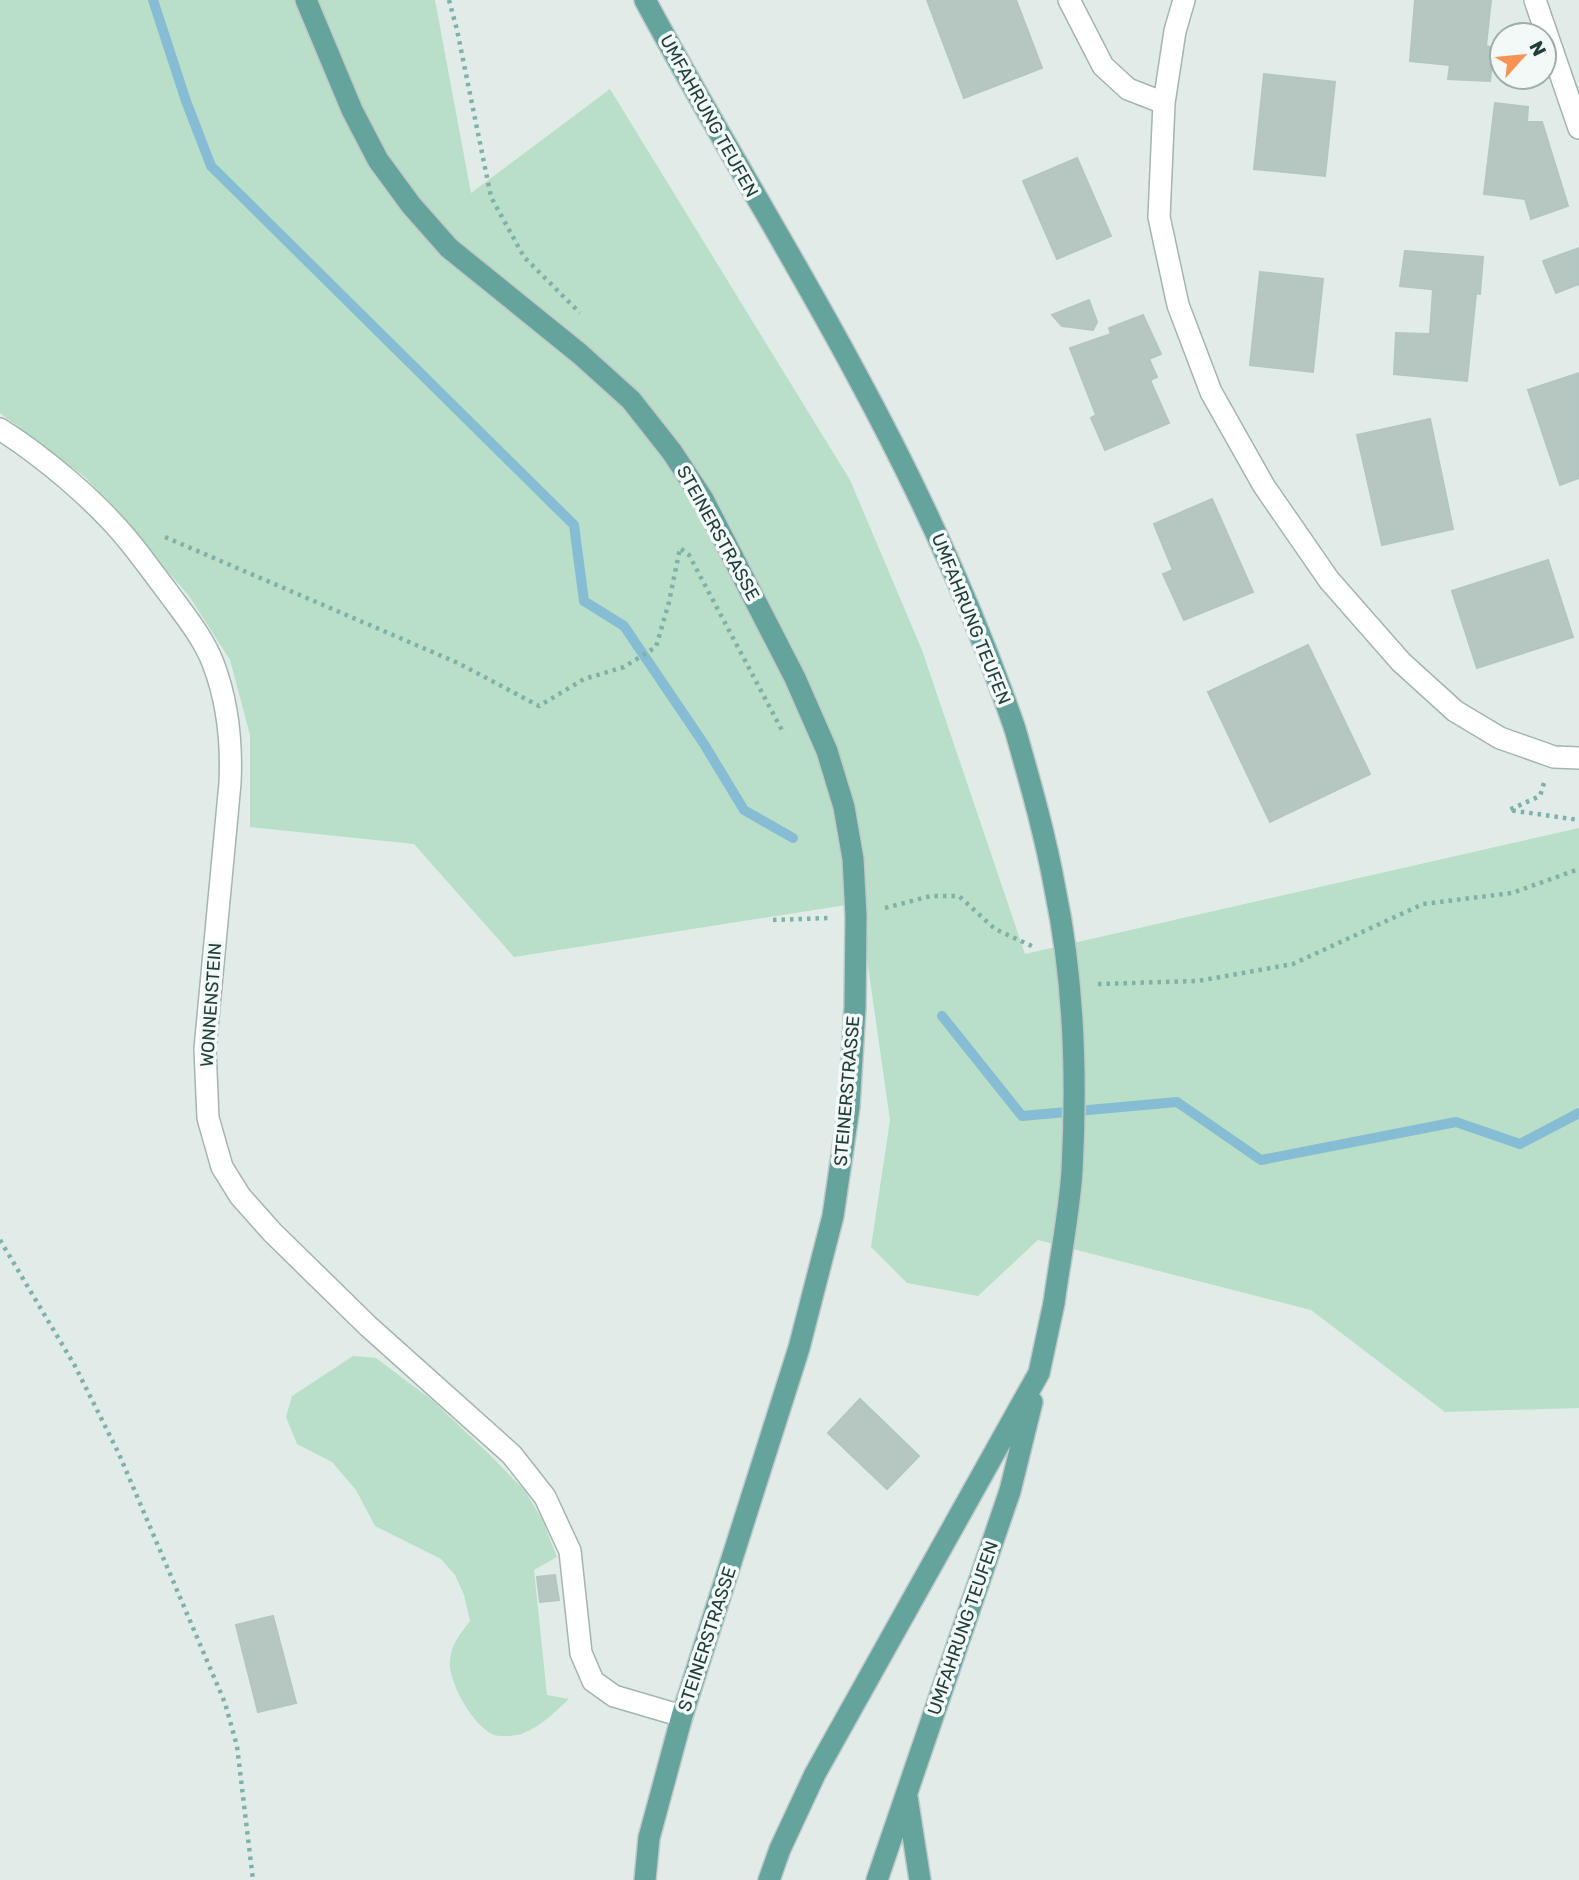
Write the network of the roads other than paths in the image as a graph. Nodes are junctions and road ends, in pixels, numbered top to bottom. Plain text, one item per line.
1 (306, 0) edge
2 (645, 0) edge
3 (1069, 0) edge
4 (1184, 0) edge
5 (1535, 0) edge
6 (1164, 103) junction
7 (1579, 128) edge
8 (0, 429) edge
9 (1579, 758) edge
10 (1039, 1373) junction
11 (682, 1716) junction
12 (906, 1794) junction
13 (645, 1880) edge
14 (769, 1880) edge
15 (877, 1880) edge
16 (920, 1880) edge

1 - 11 main road, STEINERSTRASSE
2 - 10 main road, UMFAHRUNG TEUFEN, bridge
3 - 6 street
4 - 6 street
5 - 7 street
6 - 9 street
8 - 11 street, WONNENSTEIN
10 - 12 main road, UMFAHRUNG TEUFEN
10 - 14 main road
11 - 13 main road, STEINERSTRASSE
12 - 15 main road, UMFAHRUNG TEUFEN
12 - 16 main road

